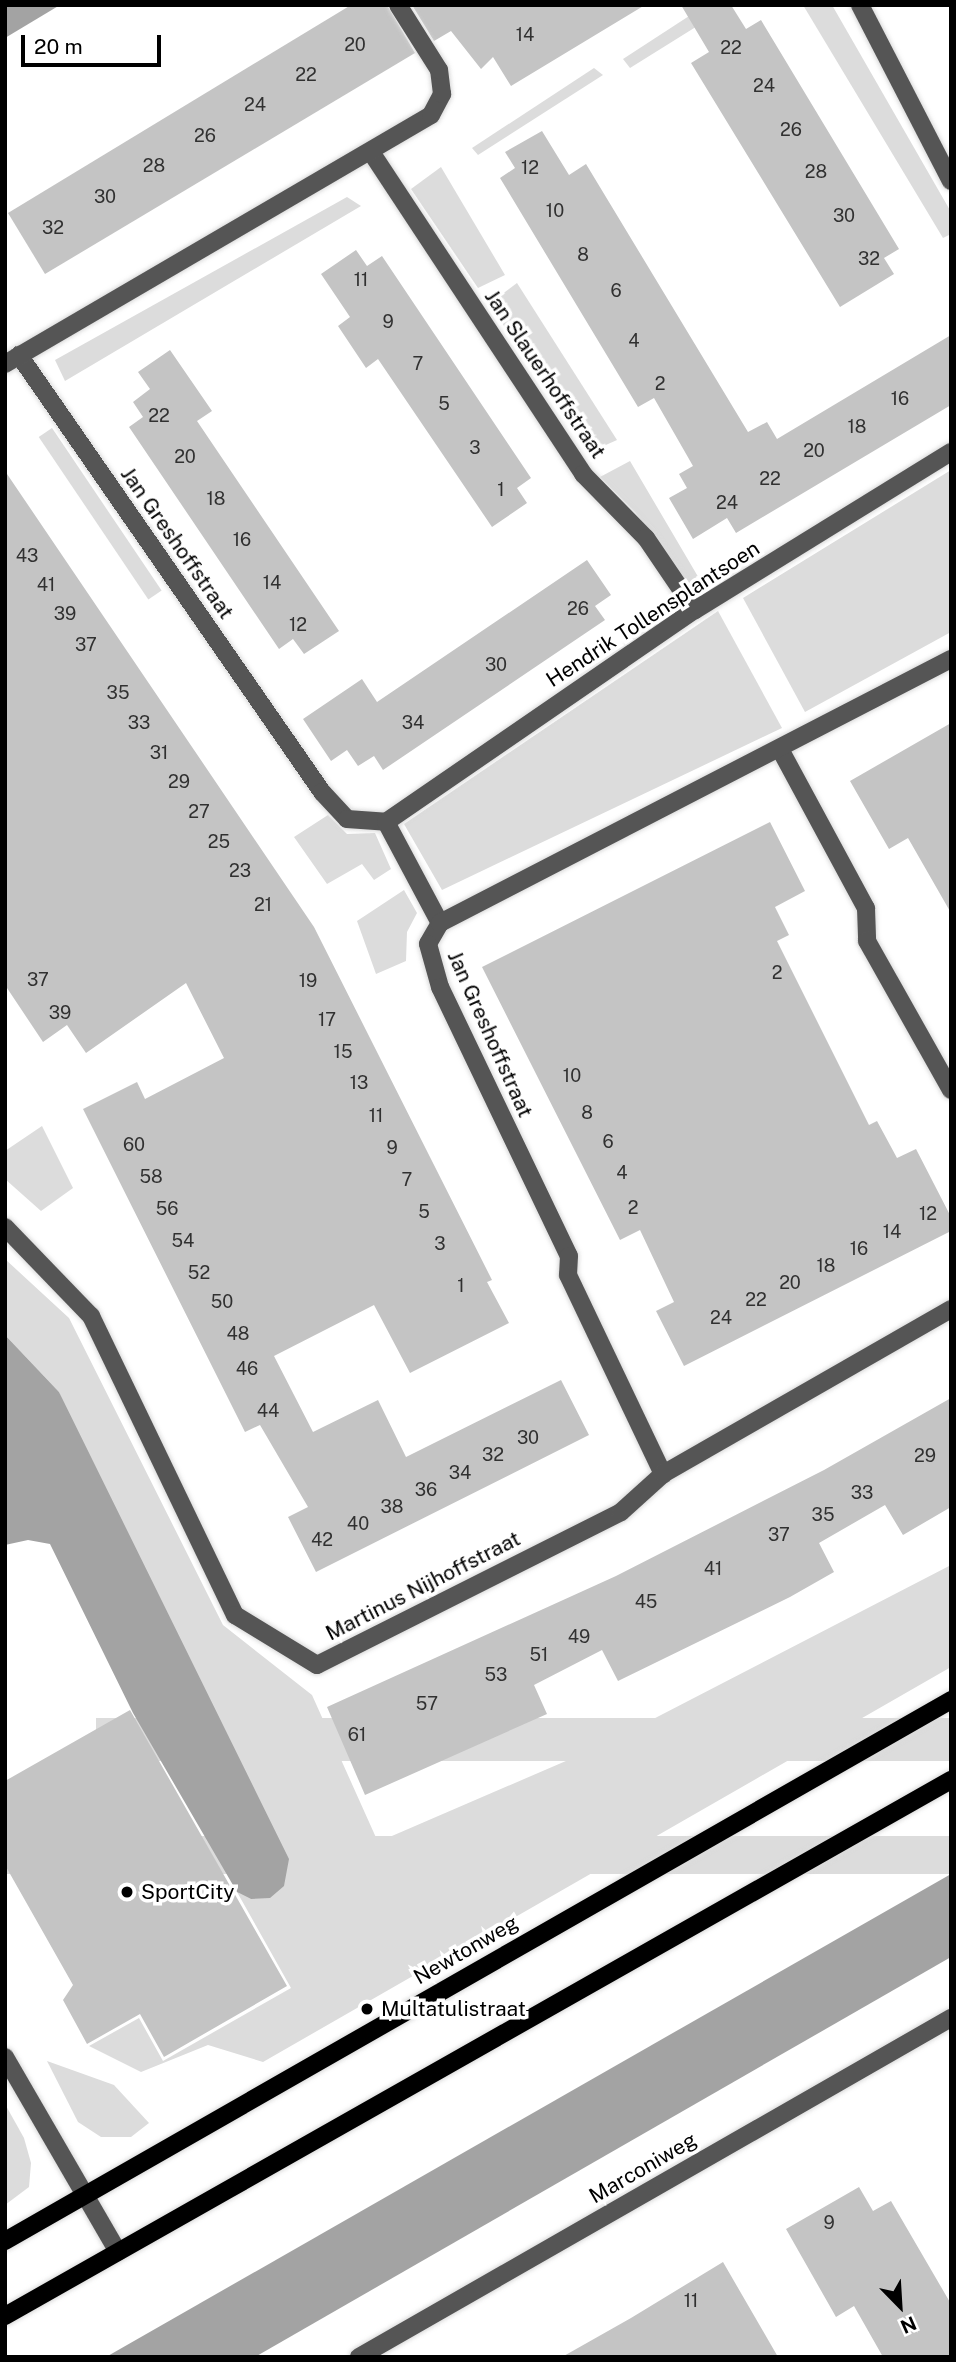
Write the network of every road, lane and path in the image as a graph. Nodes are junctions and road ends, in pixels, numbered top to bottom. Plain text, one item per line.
1 (398, 5) edge
2 (860, 5) edge
3 (371, 152) junction
4 (951, 181) edge
5 (12, 359) edge
6 (951, 452) edge
7 (695, 610) junction
8 (951, 660) edge
9 (781, 751) junction
10 (386, 822) junction
11 (440, 923) junction
12 (951, 1090) edge
13 (5, 1227) edge
14 (951, 1309) edge
15 (663, 1474) junction
16 (951, 1700) edge
17 (951, 1780) edge
18 (951, 2018) edge
19 (5, 2057) edge
20 (85, 2198) junction
21 (5, 2241) edge
22 (118, 2252) junction
23 (5, 2316) edge
24 (359, 2357) edge

1 - 3 street
2 - 4 street
3 - 5 street
3 - 7 street, Jan Slauerhoffstraat
5 - 10 street, Jan Greshoffstraat
6 - 7 street, Hendrik Tollensplantsoen
7 - 10 street, Hendrik Tollensplantsoen
8 - 9 street
9 - 11 street
9 - 12 street
10 - 11 street
11 - 15 street, Jan Greshoffstraat
13 - 15 street, Martinus Nijhoffstraat
14 - 15 street, Martinus Nijhoffstraat
16 - 20 main road, Newtonweg
17 - 22 main road
18 - 24 street, Marconiweg
19 - 20 street
20 - 21 main road, Newtonweg
20 - 22 street
22 - 23 main road

